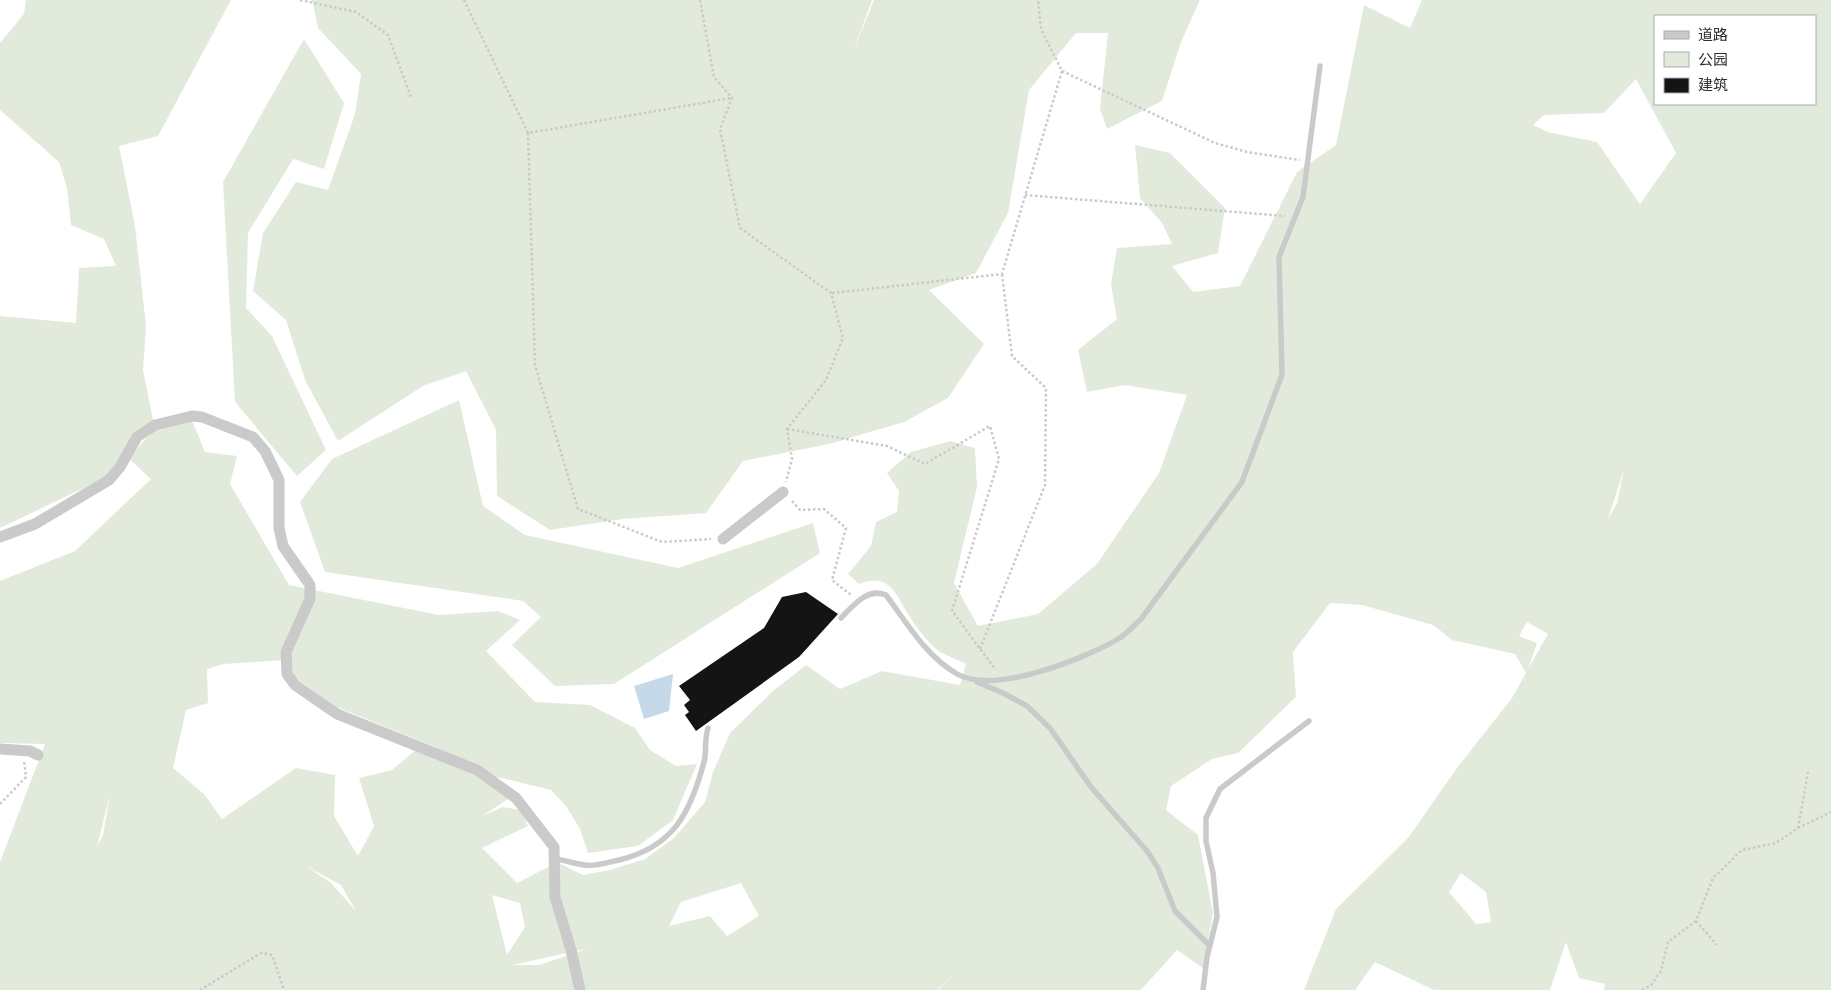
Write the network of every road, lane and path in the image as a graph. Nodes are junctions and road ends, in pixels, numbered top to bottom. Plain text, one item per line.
1 (300, 0) edge
2 (464, 0) edge
3 (700, 0) edge
4 (1038, 0) edge
5 (1320, 66) dead end
6 (1062, 71) junction
7 (411, 97) dead end
8 (732, 98) junction
9 (528, 133) junction
10 (1307, 161) junction
11 (1025, 195) junction
12 (1295, 216) junction
13 (1002, 274) junction
14 (831, 293) junction
15 (787, 429) junction
16 (783, 492) junction
17 (0, 537) edge
18 (722, 539) joint
19 (858, 601) junction
20 (841, 618) dead end
21 (980, 649) junction
22 (1002, 680) junction
23 (976, 681) junction
24 (1309, 720) dead end
25 (708, 728) dead end
26 (0, 749) edge
27 (23, 750) junction
28 (38, 754) dead end
29 (1808, 772) dead end
30 (0, 804) edge
31 (1831, 812) edge
32 (1798, 828) junction
33 (555, 859) junction
34 (1696, 921) junction
35 (1717, 945) dead end
36 (1210, 946) junction
37 (200, 990) edge
38 (284, 990) edge
39 (580, 990) edge
40 (1203, 990) edge
41 (1642, 990) edge

1 - 7 path
2 - 9 path
3 - 8 path
4 - 6 path
5 - 10 lane
6 - 10 path
6 - 11 path
8 - 9 path
8 - 14 path
9 - 18 path
10 - 12 lane
11 - 12 path
11 - 13 path
12 - 22 lane
13 - 14 path
13 - 21 path
14 - 15 path
15 - 16 path
15 - 21 path
16 - 18 street
16 - 19 path
17 - 33 street
19 - 20 lane
19 - 23 lane
21 - 22 path
22 - 23 lane
23 - 36 lane
24 - 36 lane
25 - 33 lane
26 - 27 street
27 - 28 street
27 - 30 path
29 - 32 path
31 - 32 path
32 - 34 path
33 - 39 street
34 - 35 path
34 - 41 path
36 - 40 lane
37 - 38 path

